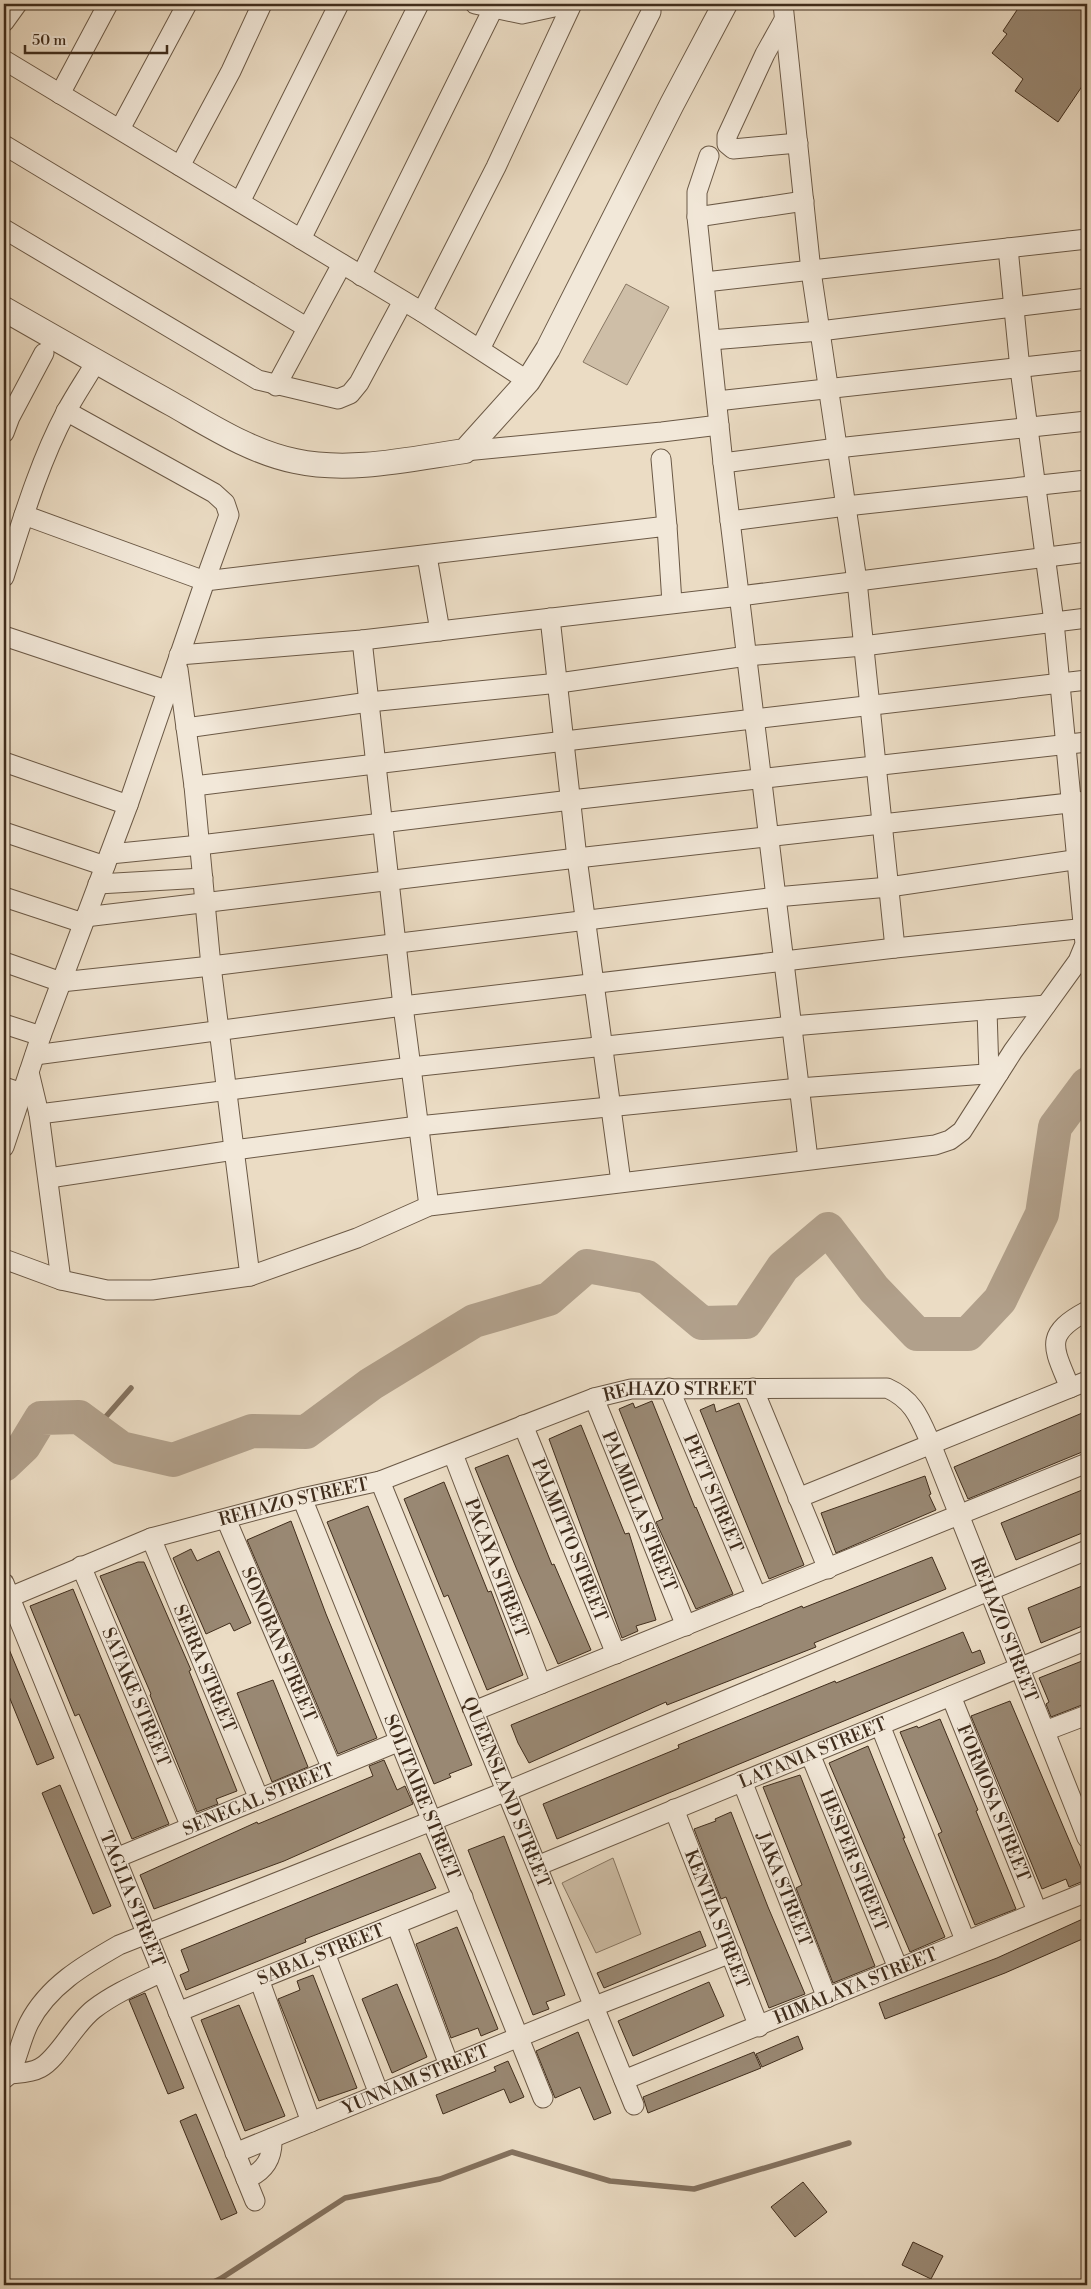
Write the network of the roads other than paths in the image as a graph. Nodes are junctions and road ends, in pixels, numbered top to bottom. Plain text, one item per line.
1 (17, 4) edge
2 (108, 4) edge
3 (187, 4) edge
4 (262, 4) edge
5 (340, 4) edge
6 (419, 4) edge
7 (570, 4) edge
8 (652, 4) edge
9 (725, 4) edge
10 (484, 6) edge
11 (783, 12) edge
12 (4, 22) edge
13 (4, 60) edge
14 (60, 94) junction
15 (120, 129) junction
16 (798, 143) junction
17 (4, 145) edge
18 (709, 156) dead end
19 (180, 166) junction
20 (804, 201) junction
21 (240, 202) junction
22 (697, 217) junction
23 (4, 229) edge
24 (301, 239) junction
25 (1087, 239) edge
26 (1008, 248) junction
27 (342, 264) junction
28 (811, 271) junction
29 (362, 276) junction
30 (705, 282) junction
31 (1087, 298) edge
32 (403, 301) junction
33 (1014, 308) junction
34 (4, 309) edge
35 (422, 312) junction
36 (306, 327) junction
37 (820, 331) junction
38 (711, 340) junction
39 (480, 348) junction
40 (44, 353) dead end
41 (1087, 360) edge
42 (96, 362) junction
43 (1020, 368) junction
44 (528, 381) junction
45 (276, 386) junction
46 (828, 389) junction
47 (717, 401) junction
48 (66, 411) junction
49 (1087, 421) edge
50 (719, 424) junction
51 (1027, 429) junction
52 (4, 433) edge
53 (837, 448) junction
54 (465, 452) junction
55 (661, 459) dead end
56 (724, 463) junction
57 (1087, 480) edge
58 (1035, 486) junction
59 (846, 506) junction
60 (24, 516) junction
61 (730, 521) junction
62 (667, 526) junction
63 (1087, 552) edge
64 (427, 556) junction
65 (1045, 558) junction
66 (4, 577) edge
67 (205, 581) junction
68 (857, 581) junction
69 (740, 596) junction
70 (672, 603) junction
71 (550, 618) junction
72 (1087, 618) edge
73 (1054, 622) junction
74 (440, 631) junction
75 (4, 636) edge
76 (362, 640) junction
77 (863, 646) junction
78 (747, 656) junction
79 (179, 659) junction
80 (1087, 680) edge
81 (559, 683) junction
82 (1060, 683) junction
83 (169, 690) junction
84 (369, 702) junction
85 (870, 706) junction
86 (754, 719) junction
87 (186, 728) junction
88 (565, 740) junction
89 (1087, 742) edge
90 (1066, 745) junction
91 (4, 762) edge
92 (376, 764) junction
93 (876, 767) junction
94 (762, 779) junction
95 (194, 786) junction
96 (571, 800) junction
97 (1079, 802) edge
98 (128, 805) junction
99 (882, 823) junction
100 (383, 824) junction
101 (4, 832) edge
102 (768, 838) junction
103 (200, 846) junction
104 (577, 858) junction
105 (1082, 858) edge
106 (107, 860) junction
107 (203, 878) junction
108 (389, 881) junction
109 (98, 884) junction
110 (888, 887) junction
111 (4, 897) edge
112 (776, 897) junction
113 (205, 903) junction
114 (84, 920) junction
115 (585, 920) junction
116 (1086, 929) edge
117 (396, 942) junction
118 (895, 948) junction
119 (4, 962) edge
120 (784, 963) junction
121 (211, 966) junction
122 (61, 982) junction
123 (595, 983) junction
124 (1046, 1005) junction
125 (403, 1006) junction
126 (987, 1010) junction
127 (4, 1024) edge
128 (792, 1026) junction
129 (220, 1030) junction
130 (41, 1036) junction
131 (602, 1047) junction
132 (32, 1064) junction
133 (411, 1067) junction
134 (994, 1073) junction
135 (4, 1087) edge
136 (799, 1088) junction
137 (226, 1090) junction
138 (22, 1093) junction
139 (610, 1107) junction
140 (39, 1114) junction
141 (418, 1126) junction
142 (4, 1148) edge
143 (234, 1150) junction
144 (808, 1159) junction
145 (48, 1178) junction
146 (622, 1182) junction
147 (429, 1206) junction
148 (4, 1259) edge
149 (250, 1276) junction
150 (61, 1280) junction
151 (1087, 1311) edge
152 (1079, 1384) edge
153 (669, 1388) junction
154 (753, 1388) junction
155 (594, 1398) junction
156 (523, 1425) junction
157 (931, 1444) junction
158 (453, 1454) junction
159 (1087, 1463) edge
160 (380, 1481) junction
161 (302, 1498) junction
162 (798, 1498) junction
163 (960, 1516) junction
164 (226, 1519) junction
165 (150, 1538) junction
166 (1087, 1550) edge
167 (81, 1566) junction
168 (828, 1569) junction
169 (990, 1589) junction
170 (7, 1590) edge
171 (757, 1598) junction
172 (686, 1626) junction
173 (1087, 1640) edge
174 (616, 1654) junction
175 (1020, 1667) junction
176 (541, 1684) junction
177 (951, 1696) junction
178 (474, 1711) junction
179 (1087, 1715) edge
180 (880, 1725) junction
181 (1045, 1731) junction
182 (400, 1741) junction
183 (810, 1754) junction
184 (332, 1769) junction
185 (742, 1781) junction
186 (507, 1791) junction
187 (259, 1799) junction
188 (1080, 1801) edge
189 (674, 1809) junction
190 (432, 1821) junction
191 (191, 1827) junction
192 (1087, 1838) edge
193 (116, 1858) junction
194 (537, 1866) junction
195 (1087, 1892) edge
196 (463, 1897) junction
197 (1037, 1911) junction
198 (396, 1924) junction
199 (147, 1934) junction
200 (965, 1940) junction
201 (325, 1953) junction
202 (730, 1953) junction
203 (898, 1968) junction
204 (162, 1972) junction
205 (259, 1979) junction
206 (827, 1998) junction
207 (595, 2006) junction
208 (178, 2012) junction
209 (759, 2027) junction
210 (519, 2037) junction
211 (449, 2065) junction
212 (7, 2077) edge
213 (624, 2080) junction
214 (379, 2094) junction
215 (543, 2098) dead end
216 (634, 2105) dead end
217 (311, 2122) junction
218 (272, 2138) junction
219 (235, 2153) junction
220 (246, 2179) junction
221 (255, 2201) dead end

1 - 12 street
2 - 14 street
3 - 15 street
4 - 19 street
5 - 21 street
6 - 24 street
7 - 10 street
7 - 35 street
8 - 39 street
9 - 44 street
10 - 29 street
11 - 16 street
11 - 16 street
13 - 14 street
14 - 15 street
15 - 19 street
16 - 20 street
17 - 36 street
18 - 22 street
19 - 21 street
20 - 22 street
20 - 28 street
21 - 24 street
22 - 30 street
23 - 45 street
24 - 27 street
25 - 26 street
26 - 28 street
26 - 33 street
27 - 29 street
27 - 36 street
28 - 30 street
28 - 37 street
29 - 32 street
30 - 38 street
31 - 33 street
32 - 35 street
32 - 45 street
33 - 37 street
33 - 43 street
34 - 42 street
35 - 39 street
36 - 45 street
37 - 38 street
37 - 46 street
38 - 47 street
39 - 44 street
40 - 52 street
41 - 43 street
42 - 48 street
42 - 54 street
43 - 46 street
43 - 51 street
44 - 54 street
46 - 47 street
46 - 53 street
47 - 50 street
48 - 60 street
48 - 67 street
49 - 51 street
50 - 54 street
50 - 56 street
51 - 53 street
51 - 58 street
53 - 56 street
53 - 59 street
55 - 62 street
56 - 61 street
57 - 58 street
58 - 59 street
58 - 65 street
59 - 61 street
59 - 68 street
60 - 66 street
60 - 67 street
61 - 69 street
62 - 64 street
62 - 70 street
63 - 65 street
64 - 67 street
64 - 74 street
65 - 68 street
65 - 73 street
67 - 79 street
68 - 69 street
68 - 77 street
69 - 70 street
69 - 78 street
70 - 71 street
71 - 74 street
71 - 81 street
72 - 73 street
73 - 77 street
73 - 82 street
74 - 76 street
75 - 83 street
76 - 79 street
76 - 84 street
77 - 78 street
77 - 85 street
78 - 81 street
78 - 86 street
79 - 83 street
79 - 87 street
80 - 82 street
81 - 84 street
81 - 88 street
82 - 85 street
82 - 90 street
83 - 98 street
84 - 87 street
84 - 92 street
85 - 86 street
85 - 93 street
86 - 88 street
86 - 94 street
87 - 95 street
88 - 92 street
88 - 96 street
89 - 90 street
90 - 93 street
90 - 97 street
91 - 98 street
92 - 95 street
92 - 100 street
93 - 94 street
93 - 99 street
94 - 96 street
94 - 102 street
95 - 103 street
96 - 100 street
96 - 104 street
97 - 99 street
97 - 105 street
98 - 106 street
99 - 102 street
99 - 110 street
100 - 103 street
100 - 108 street
101 - 106 street
102 - 104 street
102 - 112 street
103 - 106 street
103 - 107 street
104 - 108 street
104 - 115 street
105 - 110 street
105 - 116 street
106 - 109 street
107 - 109 street
107 - 113 street
108 - 113 street
108 - 117 street
109 - 114 street
110 - 112 street
110 - 118 street
111 - 114 street
112 - 115 street
112 - 120 street
113 - 114 street
113 - 121 street
114 - 122 street
115 - 117 street
115 - 123 street
116 - 118 street
116 - 124 street
117 - 121 street
117 - 125 street
118 - 120 street
119 - 122 street
120 - 123 street
120 - 128 street
121 - 122 street
121 - 129 street
122 - 130 street
123 - 125 street
123 - 131 street
124 - 126 street
124 - 134 street
125 - 129 street
125 - 133 street
126 - 128 street
126 - 134 street
127 - 130 street
128 - 131 street
128 - 136 street
129 - 132 street
129 - 137 street
130 - 132 street
131 - 133 street
131 - 139 street
132 - 138 street
132 - 140 street
133 - 137 street
133 - 141 street
134 - 136 street
134 - 144 street
135 - 138 street
136 - 139 street
136 - 144 street
137 - 140 street
137 - 143 street
138 - 142 street
139 - 141 street
139 - 146 street
140 - 145 street
141 - 143 street
141 - 147 street
143 - 145 street
143 - 149 street
144 - 146 street
145 - 150 street
146 - 147 street
147 - 149 street
148 - 150 street
149 - 150 street
151 - 152 street
152 - 157 street
153 - 154 street, REHAZO STREET
153 - 155 street, REHAZO STREET
153 - 171 street, PETT STREET
154 - 157 street, REHAZO STREET
154 - 162 street
155 - 156 street, REHAZO STREET
155 - 172 street, PALMILLA STREET
156 - 158 street, REHAZO STREET
156 - 174 street, PALMITTO STREET
157 - 162 street
157 - 163 street, REHAZO STREET
158 - 160 street, REHAZO STREET
158 - 176 street, PACAYA STREET
159 - 163 street
160 - 161 street, REHAZO STREET
160 - 178 street, QUEENSLAND STREET
161 - 164 street, REHAZO STREET
161 - 182 street, SOLITAIRE STREET
162 - 168 street
163 - 168 street
163 - 169 street, REHAZO STREET
164 - 165 street, REHAZO STREET
164 - 184 street, SONORAN STREET
165 - 167 street, REHAZO STREET
165 - 187 street, SERRA STREET
166 - 169 street
167 - 170 street, REHAZO STREET
167 - 191 street, SATAKE STREET
168 - 171 street
169 - 175 street, REHAZO STREET
169 - 186 street
170 - 193 street, TAGLIA STREET
171 - 172 street
172 - 174 street
173 - 175 street, LATANIA STREET
174 - 176 street
175 - 177 street, LATANIA STREET
175 - 181 street, REHAZO STREET
176 - 178 street
177 - 180 street, LATANIA STREET
177 - 197 street, FORMOSA STREET
178 - 186 street, QUEENSLAND STREET
179 - 181 street
180 - 183 street, LATANIA STREET
180 - 200 street
181 - 188 street, REHAZO STREET
182 - 184 street, SENEGAL STREET
182 - 190 street, SOLITAIRE STREET
183 - 185 street, LATANIA STREET
183 - 203 street, HESPER STREET
184 - 187 street, SENEGAL STREET
185 - 189 street, LATANIA STREET
185 - 206 street, JAKA STREET
186 - 190 street
186 - 194 street, QUEENSLAND STREET
187 - 191 street, SENEGAL STREET
188 - 192 street, REHAZO STREET
189 - 194 street, LATANIA STREET
189 - 202 street, KENTIA STREET
190 - 196 street, SOLITAIRE STREET
190 - 199 street
191 - 193 street, SENEGAL STREET
193 - 199 street, TAGLIA STREET
194 - 207 street, QUEENSLAND STREET
195 - 197 street, HIMALAYA STREET
196 - 198 street, SABAL STREET
196 - 210 street, SOLITAIRE STREET
197 - 200 street, HIMALAYA STREET
198 - 201 street, SABAL STREET
198 - 211 street
199 - 204 street, TAGLIA STREET
199 - 212 street
200 - 203 street, HIMALAYA STREET
201 - 205 street, SABAL STREET
201 - 214 street
202 - 207 street, YUNNAM STREET
202 - 209 street, KENTIA STREET
203 - 206 street, HIMALAYA STREET
204 - 208 street, TAGLIA STREET
204 - 212 street
205 - 208 street, SABAL STREET
205 - 217 street
206 - 209 street, HIMALAYA STREET
207 - 210 street, YUNNAM STREET
207 - 213 street, QUEENSLAND STREET
208 - 219 street, TAGLIA STREET
209 - 213 street, HIMALAYA STREET
210 - 211 street, YUNNAM STREET
210 - 215 street, SOLITAIRE STREET
211 - 214 street, YUNNAM STREET
213 - 216 street, QUEENSLAND STREET
214 - 217 street, YUNNAM STREET
217 - 218 street, YUNNAM STREET
218 - 219 street, YUNNAM STREET
218 - 220 street
219 - 220 street, TAGLIA STREET
220 - 221 street, TAGLIA STREET

